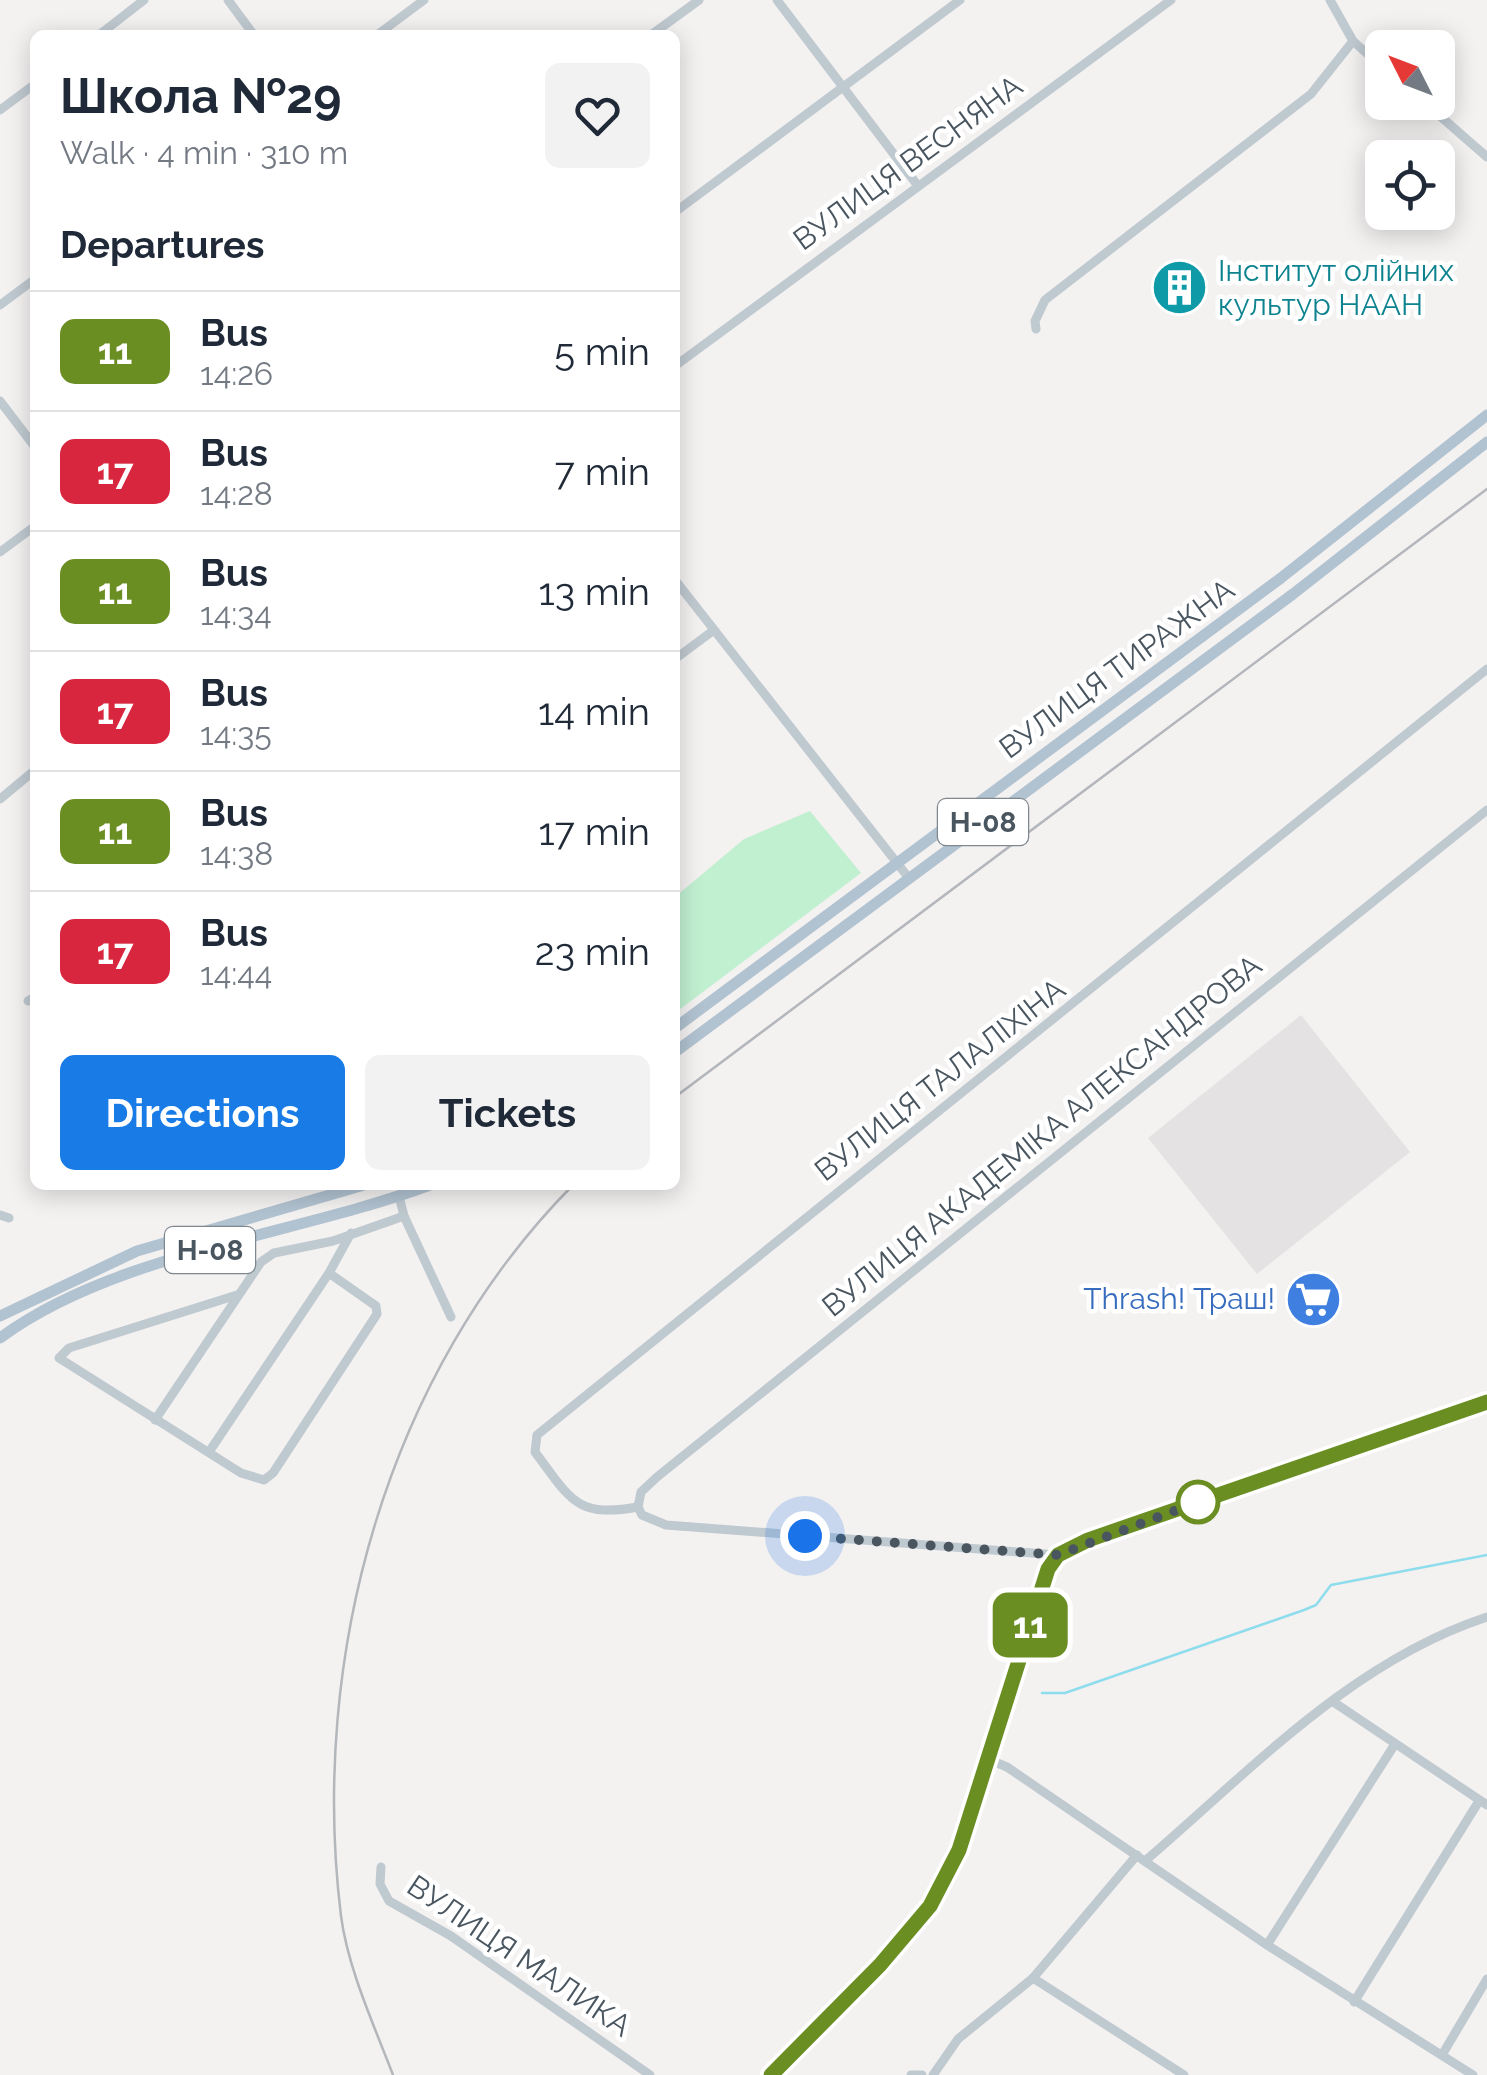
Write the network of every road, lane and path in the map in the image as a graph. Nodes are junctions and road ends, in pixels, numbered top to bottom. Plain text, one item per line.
1 (144, 0) edge
2 (228, 0) edge
3 (424, 0) edge
4 (699, 0) edge
5 (778, 0) edge
6 (960, 0) edge
7 (1171, 0) edge
8 (1330, 0) edge
9 (105, 30) edge
10 (250, 30) edge
11 (384, 30) edge
12 (659, 30) edge
13 (1353, 42) junction
14 (1365, 52) edge
15 (30, 88) edge
16 (843, 89) junction
17 (0, 110) edge
18 (1445, 120) edge
19 (1487, 157) edge
20 (918, 186) junction
21 (680, 208) edge
22 (30, 283) edge
23 (0, 305) edge
24 (1036, 330) dead end
25 (680, 362) edge
26 (0, 401) edge
27 (1487, 415) edge
28 (30, 440) edge
29 (1487, 442) edge
30 (30, 530) edge
31 (0, 552) edge
32 (680, 586) edge
33 (714, 630) junction
34 (680, 655) edge
35 (1487, 668) edge
36 (30, 774) edge
37 (0, 799) edge
38 (1487, 810) edge
39 (896, 862) junction
40 (908, 876) junction
41 (680, 1024) edge
42 (680, 1048) edge
43 (347, 1190) edge
44 (398, 1191) edge
45 (404, 1216) junction
46 (351, 1232) junction
47 (330, 1273) junction
48 (237, 1296) junction
49 (0, 1316) edge
50 (451, 1318) dead end
51 (0, 1338) edge
52 (1487, 1402) edge
53 (154, 1420) junction
54 (208, 1452) junction
55 (638, 1507) junction
56 (1058, 1555) junction
57 (1487, 1618) edge
58 (1332, 1700) junction
59 (1394, 1744) junction
60 (990, 1760) junction
61 (1483, 1803) edge
62 (1141, 1858) junction
63 (381, 1867) dead end
64 (1268, 1945) junction
65 (1033, 1978) junction
66 (1487, 1979) edge
67 (1354, 2002) junction
68 (1442, 2055) junction
69 (650, 2075) edge
70 (771, 2075) edge
71 (911, 2075) edge
72 (922, 2075) edge
73 (933, 2075) edge
74 (1184, 2075) edge
75 (1473, 2075) edge

1 - 9 street
2 - 10 street
3 - 11 street
4 - 12 street
5 - 16 street
6 - 16 street
7 - 20 street, ВУЛИЦЯ ВЕСНЯНА
8 - 13 street
13 - 14 street
13 - 24 street
15 - 17 street
16 - 20 street
16 - 21 street
18 - 19 street
20 - 25 street, ВУЛИЦЯ ВЕСНЯНА
22 - 23 street
26 - 28 street
27 - 39 main road, ВУЛИЦЯ ТИРАЖНА / Н-08
29 - 40 main road, ВУЛИЦЯ ТИРАЖНА / Н-08
30 - 31 street
32 - 33 street
33 - 34 street
33 - 39 street
35 - 55 street, ВУЛИЦЯ ТАЛАЛІХІНА
36 - 37 street
38 - 55 street, ВУЛИЦЯ АКАДЕМІКА АЛЕКСАНДРОВА
39 - 40 street
39 - 41 main road, ВУЛИЦЯ ТИРАЖНА / Н-08
40 - 42 main road, ВУЛИЦЯ ТИРАЖНА / Н-08
43 - 49 main road, Н-08
44 - 45 street
44 - 51 main road, Н-08
45 - 46 street
45 - 50 street
46 - 47 street
46 - 48 street
47 - 54 street
47 - 54 street
48 - 53 street
48 - 53 street
52 - 56 street
53 - 54 street
55 - 56 street
56 - 60 street
57 - 58 street
58 - 59 street
58 - 62 street
59 - 61 street
59 - 64 street
60 - 62 street
60 - 70 street
61 - 67 street
62 - 64 street
62 - 65 street
63 - 69 street, ВУЛИЦЯ МАЛИКА
64 - 67 street
65 - 73 street
65 - 74 street
66 - 68 street
67 - 68 street
68 - 75 street
71 - 72 street

